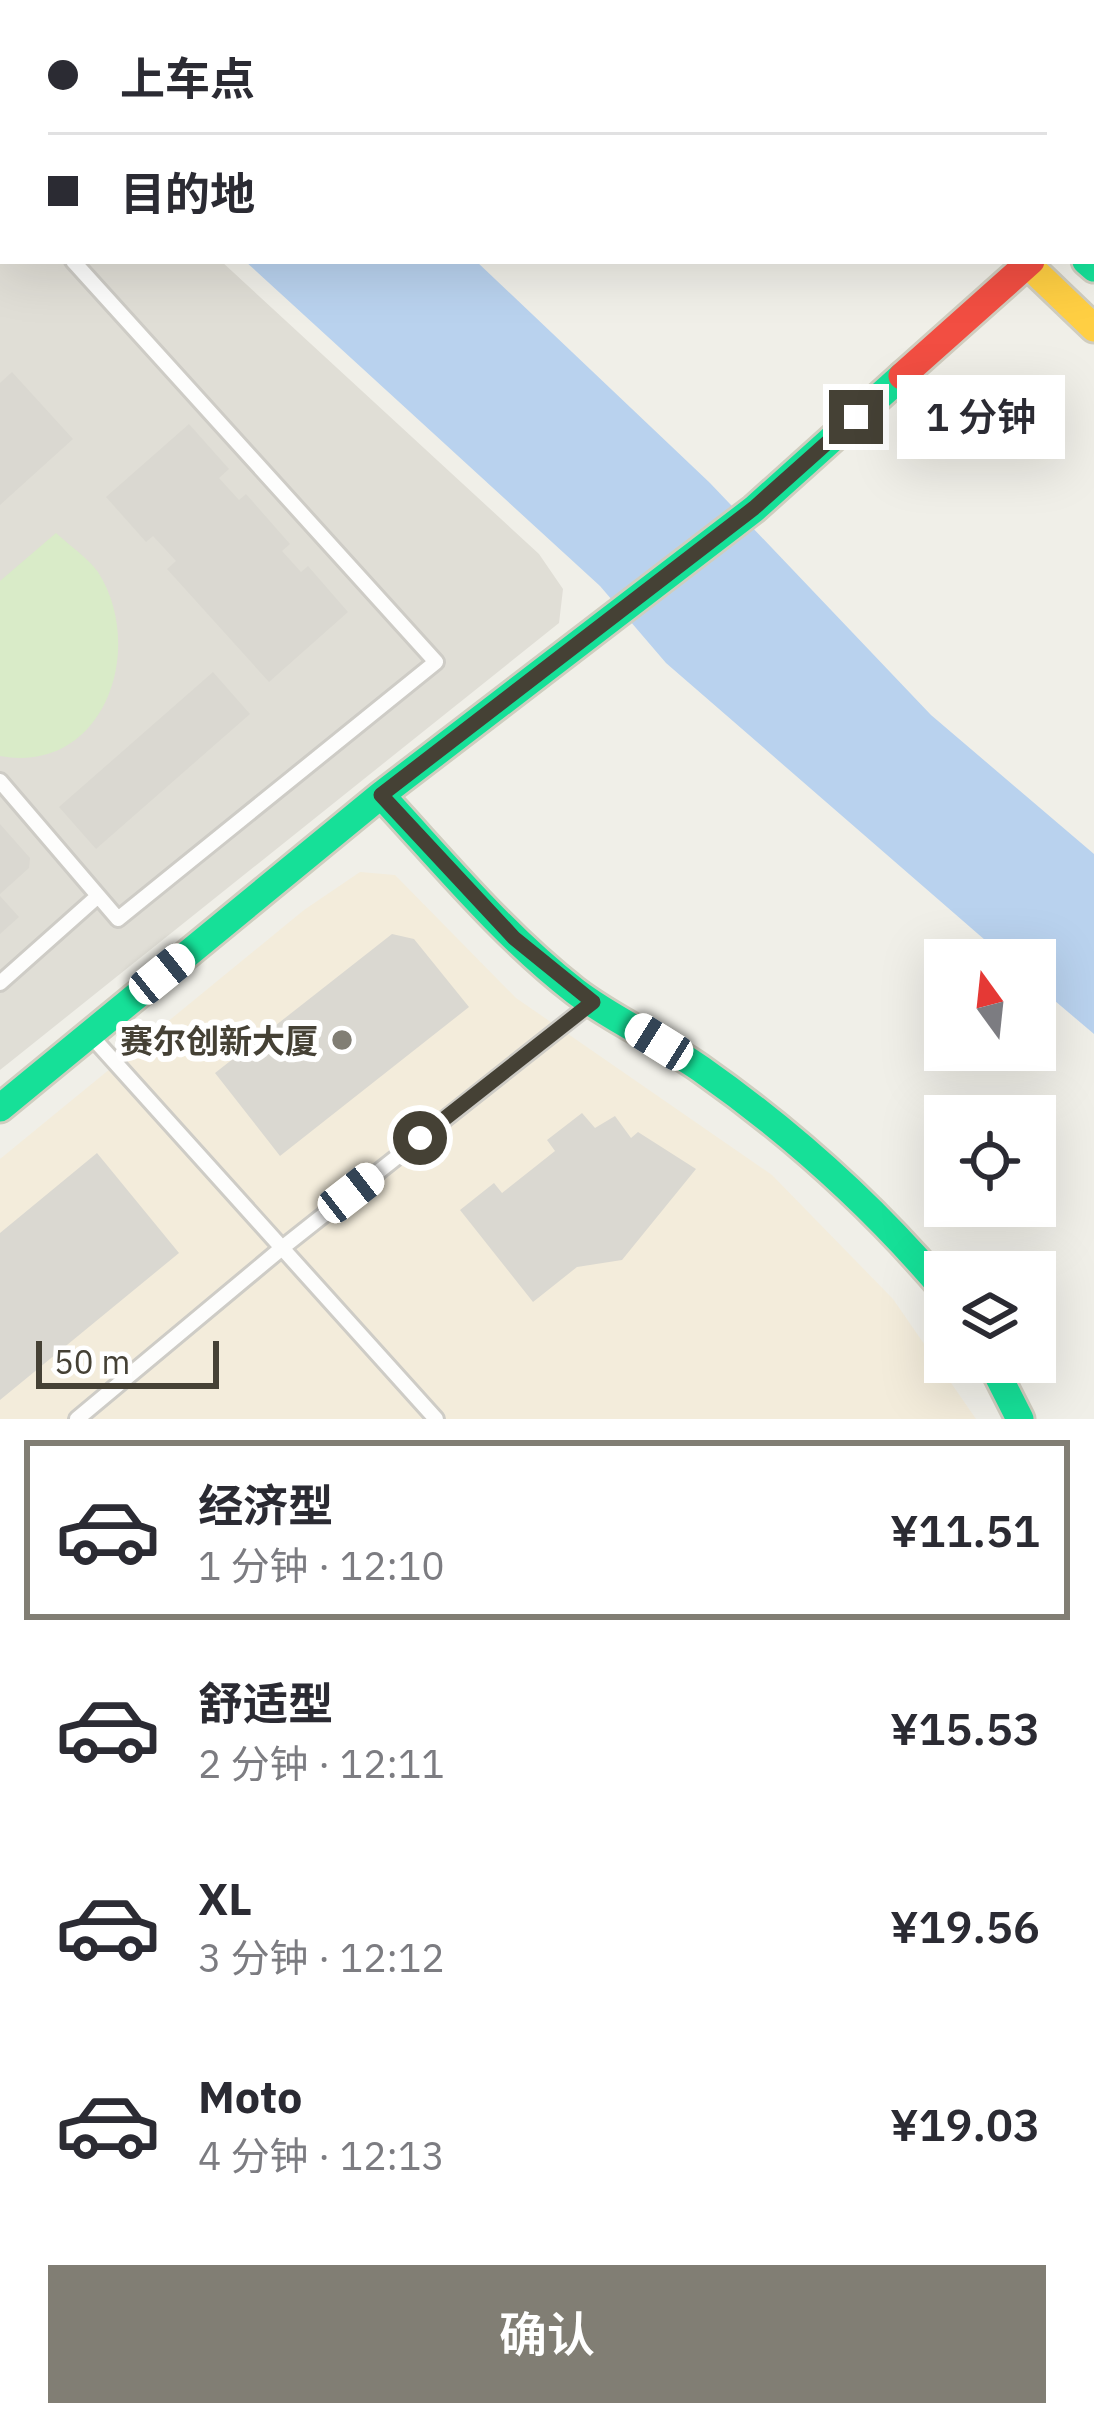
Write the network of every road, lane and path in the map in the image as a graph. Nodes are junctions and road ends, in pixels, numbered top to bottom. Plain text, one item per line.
1 (77, 264) edge
2 (1026, 264) edge
3 (1030, 264) edge
4 (1094, 328) edge
5 (0, 781) edge
6 (381, 795) junction
7 (98, 896) junction
8 (0, 983) edge
9 (593, 1002) junction
10 (90, 1034) junction
11 (0, 1108) edge
12 (282, 1248) junction
13 (924, 1266) edge
14 (1002, 1383) edge
15 (77, 1419) edge
16 (436, 1419) edge
17 (1020, 1419) edge

1 - 7 lane
2 - 6 street
3 - 4 street
5 - 7 lane
6 - 9 street
6 - 10 street
7 - 8 lane
9 - 12 lane
9 - 13 street
10 - 11 street
10 - 12 lane
12 - 15 lane
12 - 16 lane
14 - 17 street

